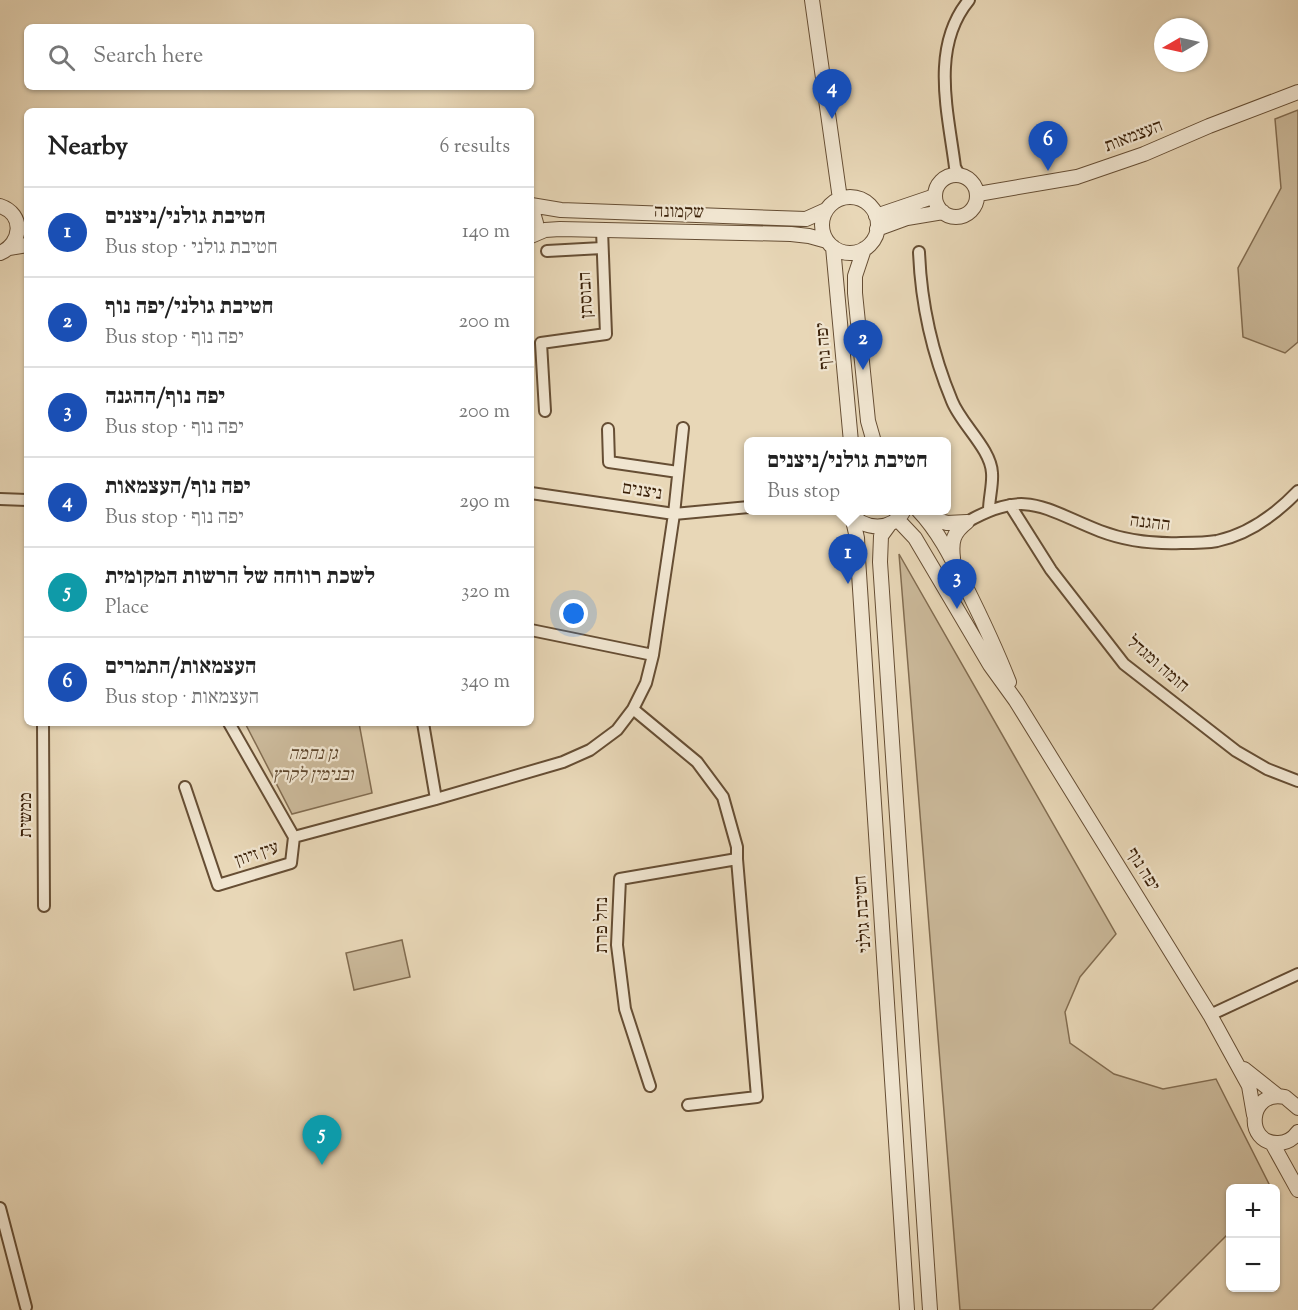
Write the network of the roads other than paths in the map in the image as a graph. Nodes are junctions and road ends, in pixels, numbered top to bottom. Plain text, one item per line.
1 (812, 0) edge
2 (969, 0) edge
3 (1298, 92) edge
4 (959, 175) junction
5 (978, 194) junction
6 (935, 196) junction
7 (840, 199) junction
8 (0, 206) edge
9 (534, 206) edge
10 (826, 210) junction
11 (943, 212) junction
12 (20, 218) edge
13 (876, 223) junction
14 (602, 230) junction
15 (534, 234) edge
16 (830, 244) junction
17 (24, 246) edge
18 (602, 248) junction
19 (864, 249) junction
20 (547, 251) dead end
21 (3, 252) edge
22 (919, 252) dead end
23 (545, 411) dead end
24 (683, 428) dead end
25 (608, 429) dead end
26 (851, 437) edge
27 (873, 437) edge
28 (678, 472) junction
29 (1298, 491) edge
30 (534, 493) edge
31 (0, 499) edge
32 (24, 500) edge
33 (24, 500) edge
34 (0, 504) edge
35 (1010, 505) junction
36 (744, 507) edge
37 (989, 510) junction
38 (674, 514) junction
39 (850, 515) edge
40 (852, 515) edge
41 (923, 515) edge
42 (926, 515) edge
43 (897, 518) edge
44 (967, 522) junction
45 (954, 563) junction
46 (534, 631) edge
47 (653, 655) junction
48 (1016, 701) junction
49 (633, 709) junction
50 (43, 726) edge
51 (232, 726) edge
52 (424, 726) edge
53 (1298, 781) edge
54 (185, 787) dead end
55 (436, 799) junction
56 (294, 837) junction
57 (737, 859) junction
58 (44, 906) dead end
59 (1298, 974) edge
60 (1210, 1015) junction
61 (1234, 1059) junction
62 (650, 1086) dead end
63 (1298, 1092) edge
64 (1280, 1096) junction
65 (688, 1105) dead end
66 (1298, 1108) edge
67 (1254, 1115) junction
68 (1298, 1132) edge
69 (1272, 1143) junction
70 (1298, 1190) edge
71 (0, 1208) edge
72 (26, 1307) dead end
73 (907, 1310) edge
74 (930, 1310) edge

1 - 7 street
2 - 4 street
3 - 5 street, העצמאות
4 - 5 street
4 - 6 street
5 - 11 street
6 - 11 street
6 - 13 street
7 - 10 street
7 - 13 street
8 - 12 street
9 - 10 street, שקמונה
10 - 16 street
11 - 13 street
12 - 21 street
13 - 19 street
14 - 15 street, שקמונה
14 - 16 street, שקמונה
14 - 18 street, הבוסתן
16 - 19 street
16 - 26 street, יפה נוף
17 - 21 street
18 - 20 street
18 - 23 street, הבוסתן
19 - 27 street, יפה נוף
22 - 37 street
24 - 28 street
25 - 28 street
28 - 38 street
29 - 35 street, ההגנה
30 - 38 street, ניצנים
31 - 32 street
33 - 34 street
35 - 37 street, ההגנה
35 - 53 street, חומה ומגדל
36 - 38 street, ניצנים
37 - 44 street, ההגנה
38 - 47 street
39 - 73 street, חטיבת גולני
40 - 43 street
41 - 45 street, יפה נוף
42 - 44 street
43 - 48 street, יפה נוף
43 - 74 street
44 - 45 street
45 - 48 street, יפה נוף
46 - 47 street
47 - 49 street
48 - 60 street, יפה נוף
49 - 55 street
49 - 57 street
50 - 58 street, ממשית
51 - 56 street, עין זיוון
52 - 55 street
54 - 56 street, עין זיוון
55 - 56 street
57 - 62 street, נחל פרת
57 - 65 street
59 - 60 street
60 - 61 street, יפה נוף
61 - 64 street, יפה נוף
61 - 67 street, יפה נוף
63 - 64 street
64 - 66 street, יפה נוף
64 - 67 street
67 - 69 street, יפה נוף
68 - 69 street
69 - 70 street, יפה נוף
71 - 72 street

